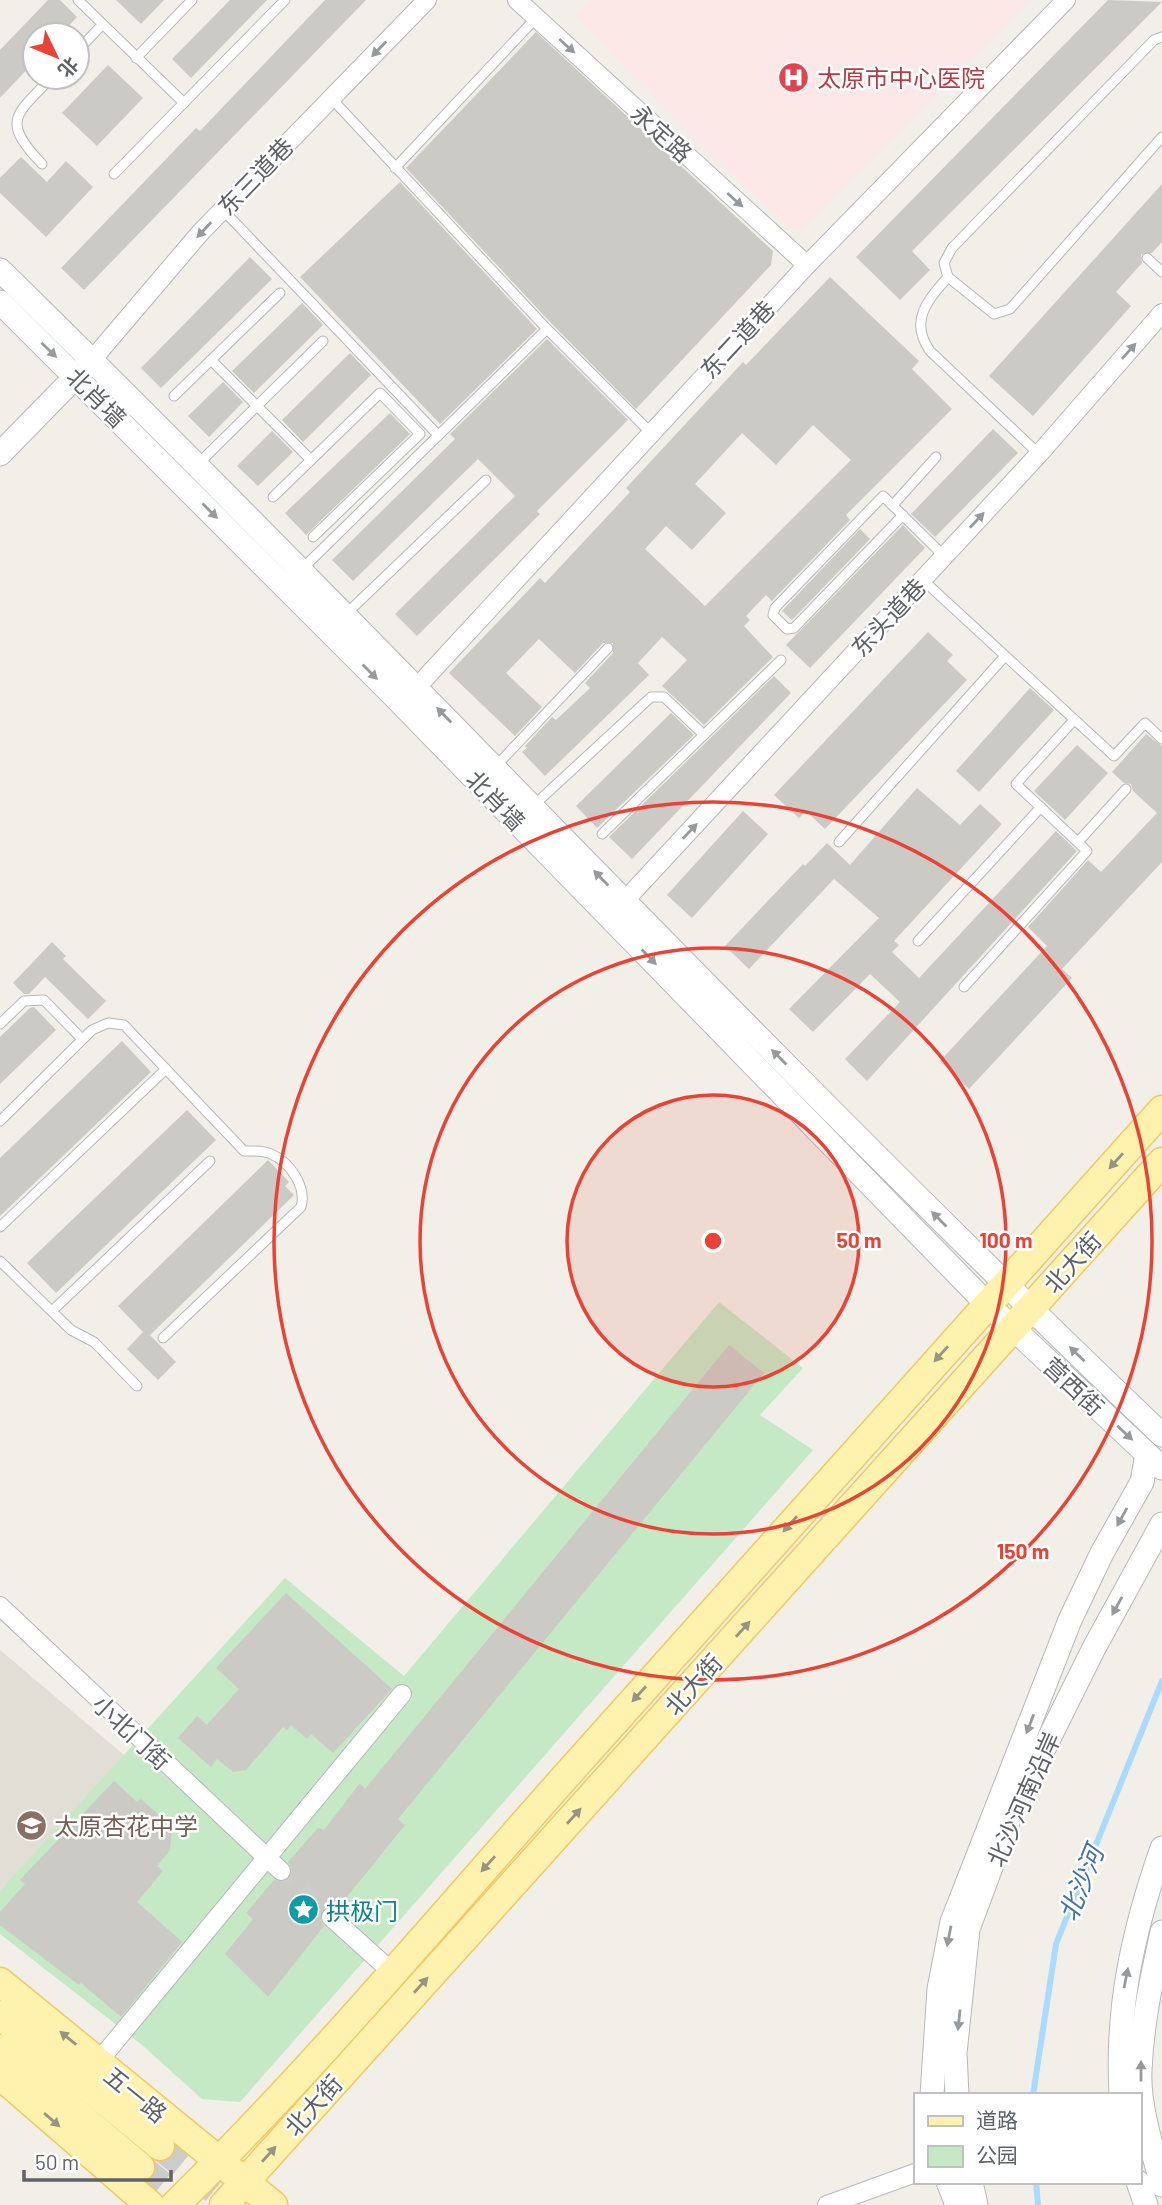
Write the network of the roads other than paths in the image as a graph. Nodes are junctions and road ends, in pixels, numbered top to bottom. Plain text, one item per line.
1 (192, 0) edge
2 (285, 0) edge
3 (427, 0) edge
4 (517, 0) edge
5 (1051, 0) edge
6 (1066, 0) edge
7 (83, 2) edge
8 (536, 18) junction
9 (102, 25) junction
10 (91, 36) edge
11 (1162, 37) edge
12 (136, 58) junction
13 (39, 91) edge
14 (331, 98) junction
15 (184, 103) junction
16 (1162, 137) edge
17 (42, 164) dead end
18 (395, 168) junction
19 (114, 174) dead end
20 (223, 210) junction
21 (1147, 258) dead end
22 (803, 262) junction
23 (0, 270) edge
24 (1162, 272) edge
25 (948, 277) junction
26 (280, 293) dead end
27 (0, 302) edge
28 (1162, 313) edge
29 (547, 329) junction
30 (323, 341) dead end
31 (211, 360) junction
32 (84, 368) junction
33 (174, 396) dead end
34 (257, 405) junction
35 (647, 429) junction
36 (438, 435) junction
37 (0, 454) edge
38 (1039, 454) junction
39 (936, 457) dead end
40 (311, 460) junction
41 (197, 465) junction
42 (486, 480) dead end
43 (273, 497) dead end
44 (892, 505) junction
45 (903, 515) junction
46 (313, 537) dead end
47 (944, 556) junction
48 (301, 570) junction
49 (923, 580) junction
50 (345, 615) junction
51 (608, 648) dead end
52 (1005, 656) junction
53 (781, 660) dead end
54 (413, 683) junction
55 (1074, 720) junction
56 (704, 735) junction
57 (1162, 738) edge
58 (494, 767) junction
59 (1126, 789) dead end
60 (532, 807) junction
61 (1041, 807) junction
62 (602, 834) dead end
63 (839, 842) dead end
64 (1078, 842) junction
65 (617, 910) junction
66 (918, 941) dead end
67 (964, 987) dead end
68 (0, 1024) edge
69 (82, 1039) junction
70 (166, 1069) junction
71 (1162, 1110) edge
72 (0, 1121) edge
73 (210, 1161) dead end
74 (1162, 1162) edge
75 (0, 1227) edge
76 (0, 1261) edge
77 (995, 1294) junction
78 (52, 1311) junction
79 (1021, 1319) junction
80 (163, 1338) dead end
81 (137, 1386) dead end
82 (1162, 1435) edge
83 (1155, 1461) edge
84 (1162, 1524) edge
85 (0, 1606) edge
86 (402, 1694) dead end
87 (1162, 1849) edge
88 (265, 1857) junction
89 (281, 1871) tunnel mouth
90 (331, 1917) tunnel mouth
91 (1162, 1932) edge
92 (392, 1972) junction
93 (0, 1982) edge
94 (0, 2015) edge
95 (0, 2049) edge
96 (98, 2062) junction
97 (0, 2075) edge
98 (932, 2093) edge
99 (957, 2093) edge
100 (1121, 2093) edge
101 (160, 2146) tunnel mouth
102 (219, 2162) junction
103 (140, 2166) tunnel mouth
104 (914, 2173) edge
105 (244, 2181) junction
106 (949, 2184) edge
107 (971, 2184) edge
108 (1139, 2184) edge
109 (1162, 2185) edge
110 (150, 2205) edge
111 (175, 2205) edge
112 (224, 2205) edge
113 (273, 2205) edge
114 (827, 2205) edge
115 (957, 2205) edge
116 (976, 2205) edge
117 (1146, 2205) edge

1 - 12 lane
2 - 15 lane
3 -> 14 street, 东三道巷
4 - 8 street, 永定路
5 - 22 street, 东二道巷
6 - 22 street, 东二道巷
7 - 9 lane
8 - 18 lane
8 -> 22 street, 永定路
9 - 10 lane
9 - 12 lane
11 - 25 lane
12 - 15 lane
13 - 17 lane
14 - 18 lane
14 - 20 street, 东三道巷
15 - 19 lane
16 - 25 lane
18 - 29 lane
20 -> 32 street, 东三道巷
20 - 36 lane
21 - 24 lane
22 - 35 street, 东二道巷
23 - 32 street
25 - 38 lane
26 - 31 lane
27 -> 32 street, 北肖墙
38 -> 28 street, 东头道巷
29 - 35 lane
29 - 36 lane
30 - 34 lane
31 - 33 lane
31 - 34 lane
32 - 37 street
32 - 41 street
32 -> 65 street, 北肖墙
34 - 40 lane
34 - 41 lane
35 - 54 street, 东二道巷
36 - 48 lane
47 -> 38 street, 东头道巷
39 - 44 lane
40 - 43 lane
40 - 46 lane
41 - 48 street
42 - 50 lane
44 - 45 lane
44 - 45 lane
45 - 47 lane
47 - 49 street, 东头道巷
48 - 50 street
49 - 52 lane
65 -> 49 street, 东头道巷
50 - 54 street
51 - 58 lane
52 - 55 lane
52 - 63 lane
53 - 56 lane
58 -> 54 street
55 - 57 lane
55 - 61 lane
56 - 60 lane
56 - 62 lane
58 - 60 street
59 - 64 lane
65 -> 60 street
61 - 64 lane
61 - 66 lane
64 - 67 lane
65 - 77 street, 北肖墙
68 - 69 lane
69 - 70 lane
69 - 72 lane
70 - 75 lane
70 - 80 lane
71 -> 77 main road
73 - 78 lane
74 - 79 main road, 北大街
76 - 78 lane
77 - 79 street, 营西街
77 -> 92 main road
78 - 81 lane
82 -> 79 street, 营西街
79 -> 83 street, 营西街
105 -> 79 main road, 北大街
83 -> 98 street
84 -> 99 street, 北沙河南沿岸
85 - 88 street, 小北门街
86 - 88 street
100 -> 87 street
88 - 89 street, 小北门街
88 - 96 street
90 - 92 street
109 -> 91 street
92 - 102 main road
96 -> 93 main road, 五一路
94 - 101 main road, 五一路
95 - 103 main road
96 - 102 main road, 五一路
97 -> 110 main road
102 - 105 main road, 五一路
102 - 111 main road
104 - 114 street
105 - 112 main road, 北大街
105 - 113 main road, 五一路
106 - 115 street
107 - 116 street
108 - 117 street

